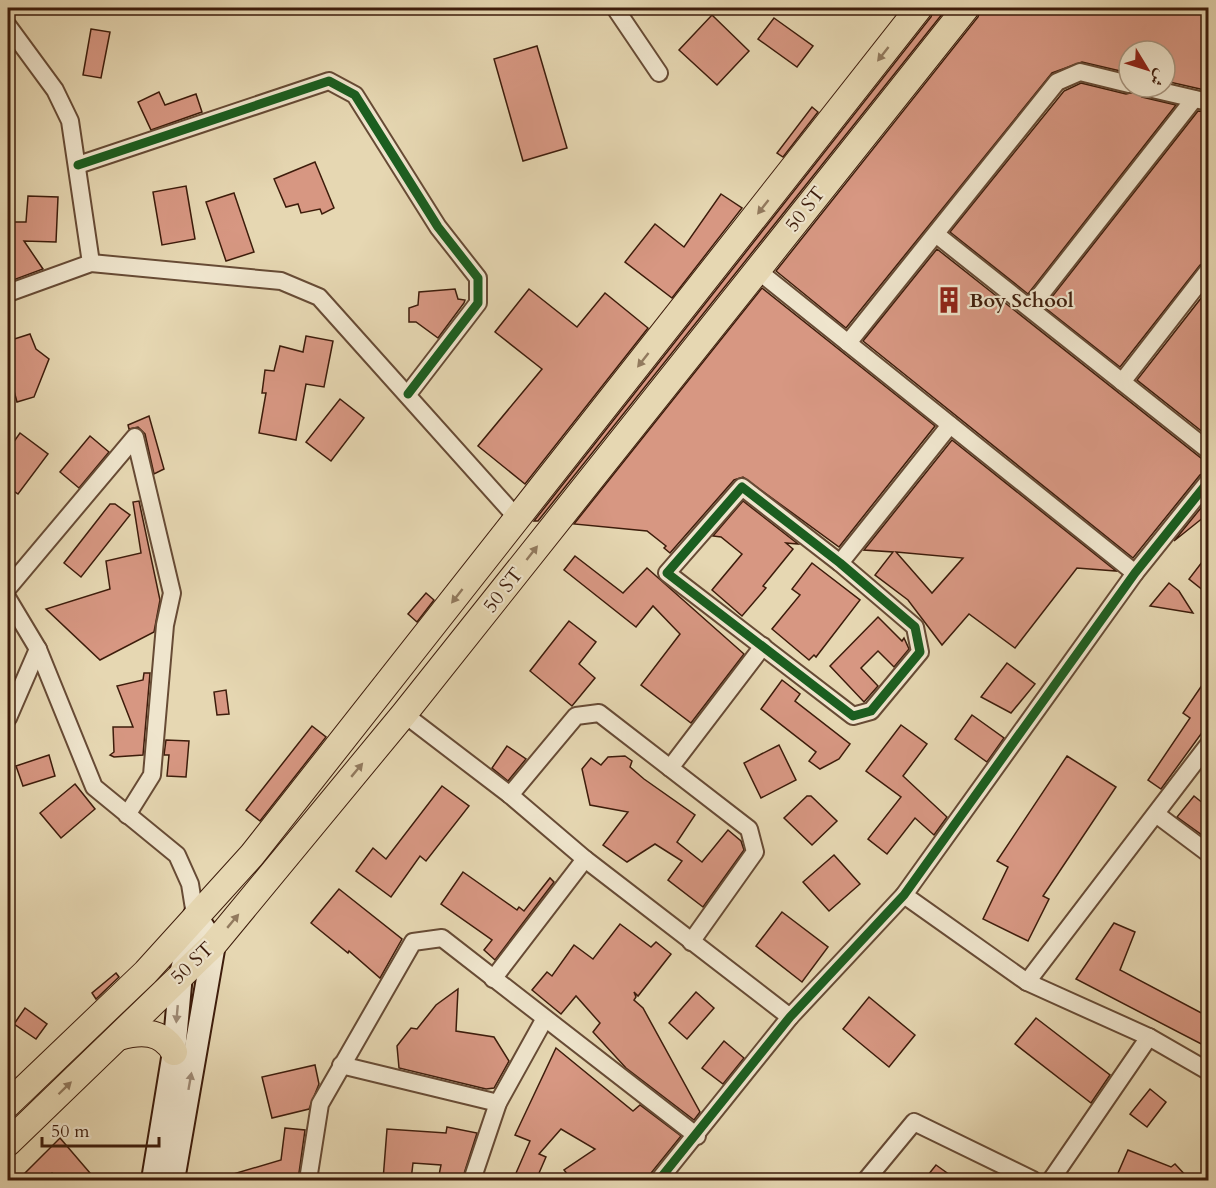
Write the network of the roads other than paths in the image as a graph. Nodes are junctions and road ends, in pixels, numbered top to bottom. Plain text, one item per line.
1 (615, 8) edge
2 (919, 8) edge
3 (966, 8) edge
4 (8, 26) edge
5 (659, 73) dead end
6 (1117, 81) edge
7 (1177, 95) edge
8 (1201, 100) edge
9 (78, 165) junction
10 (937, 235) junction
11 (91, 263) junction
12 (757, 270) junction
13 (1209, 271) edge
14 (8, 293) edge
15 (1030, 308) junction
16 (848, 343) junction
17 (1122, 382) junction
18 (408, 394) junction
19 (950, 425) junction
20 (1209, 450) edge
21 (1209, 482) edge
22 (518, 519) junction
23 (840, 563) junction
24 (1135, 573) junction
25 (8, 588) edge
26 (8, 599) edge
27 (763, 646) junction
28 (38, 649) junction
29 (404, 714) junction
30 (8, 718) edge
31 (1209, 745) edge
32 (670, 768) junction
33 (510, 795) junction
34 (1156, 814) junction
35 (126, 815) junction
36 (1209, 853) edge
37 (585, 859) junction
38 (904, 895) junction
39 (195, 915) junction
40 (691, 942) junction
41 (214, 944) junction
42 (181, 974) junction
43 (493, 979) junction
44 (1027, 982) junction
45 (790, 1017) junction
46 (544, 1020) junction
47 (119, 1037) junction
48 (1149, 1038) junction
49 (174, 1052) junction
50 (340, 1065) junction
51 (1209, 1071) edge
52 (498, 1103) junction
53 (8, 1104) edge
54 (697, 1136) junction
55 (8, 1143) edge
56 (1015, 1177) edge
57 (153, 1180) edge
58 (173, 1180) edge
59 (308, 1180) edge
60 (472, 1180) edge
61 (659, 1180) edge
62 (866, 1180) edge
63 (1033, 1180) edge
64 (1051, 1180) edge

1 - 5 street
2 -> 22 main road, 50 ST
3 - 12 main road, 50 ST
4 - 9 street
6 - 10 street
7 - 8 street
8 - 15 street
9 - 11 street
9 - 18 street
10 - 15 street
10 - 16 street
11 - 14 street
11 - 18 street
12 - 16 street
29 -> 12 main road, 50 ST
13 - 17 street
15 - 17 street
16 - 19 street
17 - 20 street
18 - 22 street
19 - 23 street
19 - 24 street
21 - 24 street
22 -> 39 main road, 50 ST
23 - 27 street
23 - 27 street
24 - 38 street
25 - 35 street
26 - 28 street
27 - 32 street
28 - 30 street
28 - 35 street
29 - 33 street
41 -> 29 main road, 50 ST
31 - 34 street
32 - 33 street
32 - 40 street
33 - 37 street
34 - 36 street
34 - 44 street
35 - 39 street
37 - 40 street
37 - 43 street
38 - 44 street
38 - 45 street
39 - 41 street
39 - 42 street
39 - 53 main road, 50 ST
40 - 45 street
41 - 42 main road, 50 ST
58 -> 41 street
42 - 47 main road, 50 ST
42 -> 49 street
43 - 46 street
43 - 50 street
44 - 48 street
45 - 54 street
46 - 52 street
46 - 54 street
47 - 49 main road
55 -> 47 main road, 50 ST
48 - 51 street
48 - 64 street
49 - 57 street
50 - 52 street
50 - 59 street
52 - 60 street
54 - 61 street
56 - 62 street
56 - 63 street

